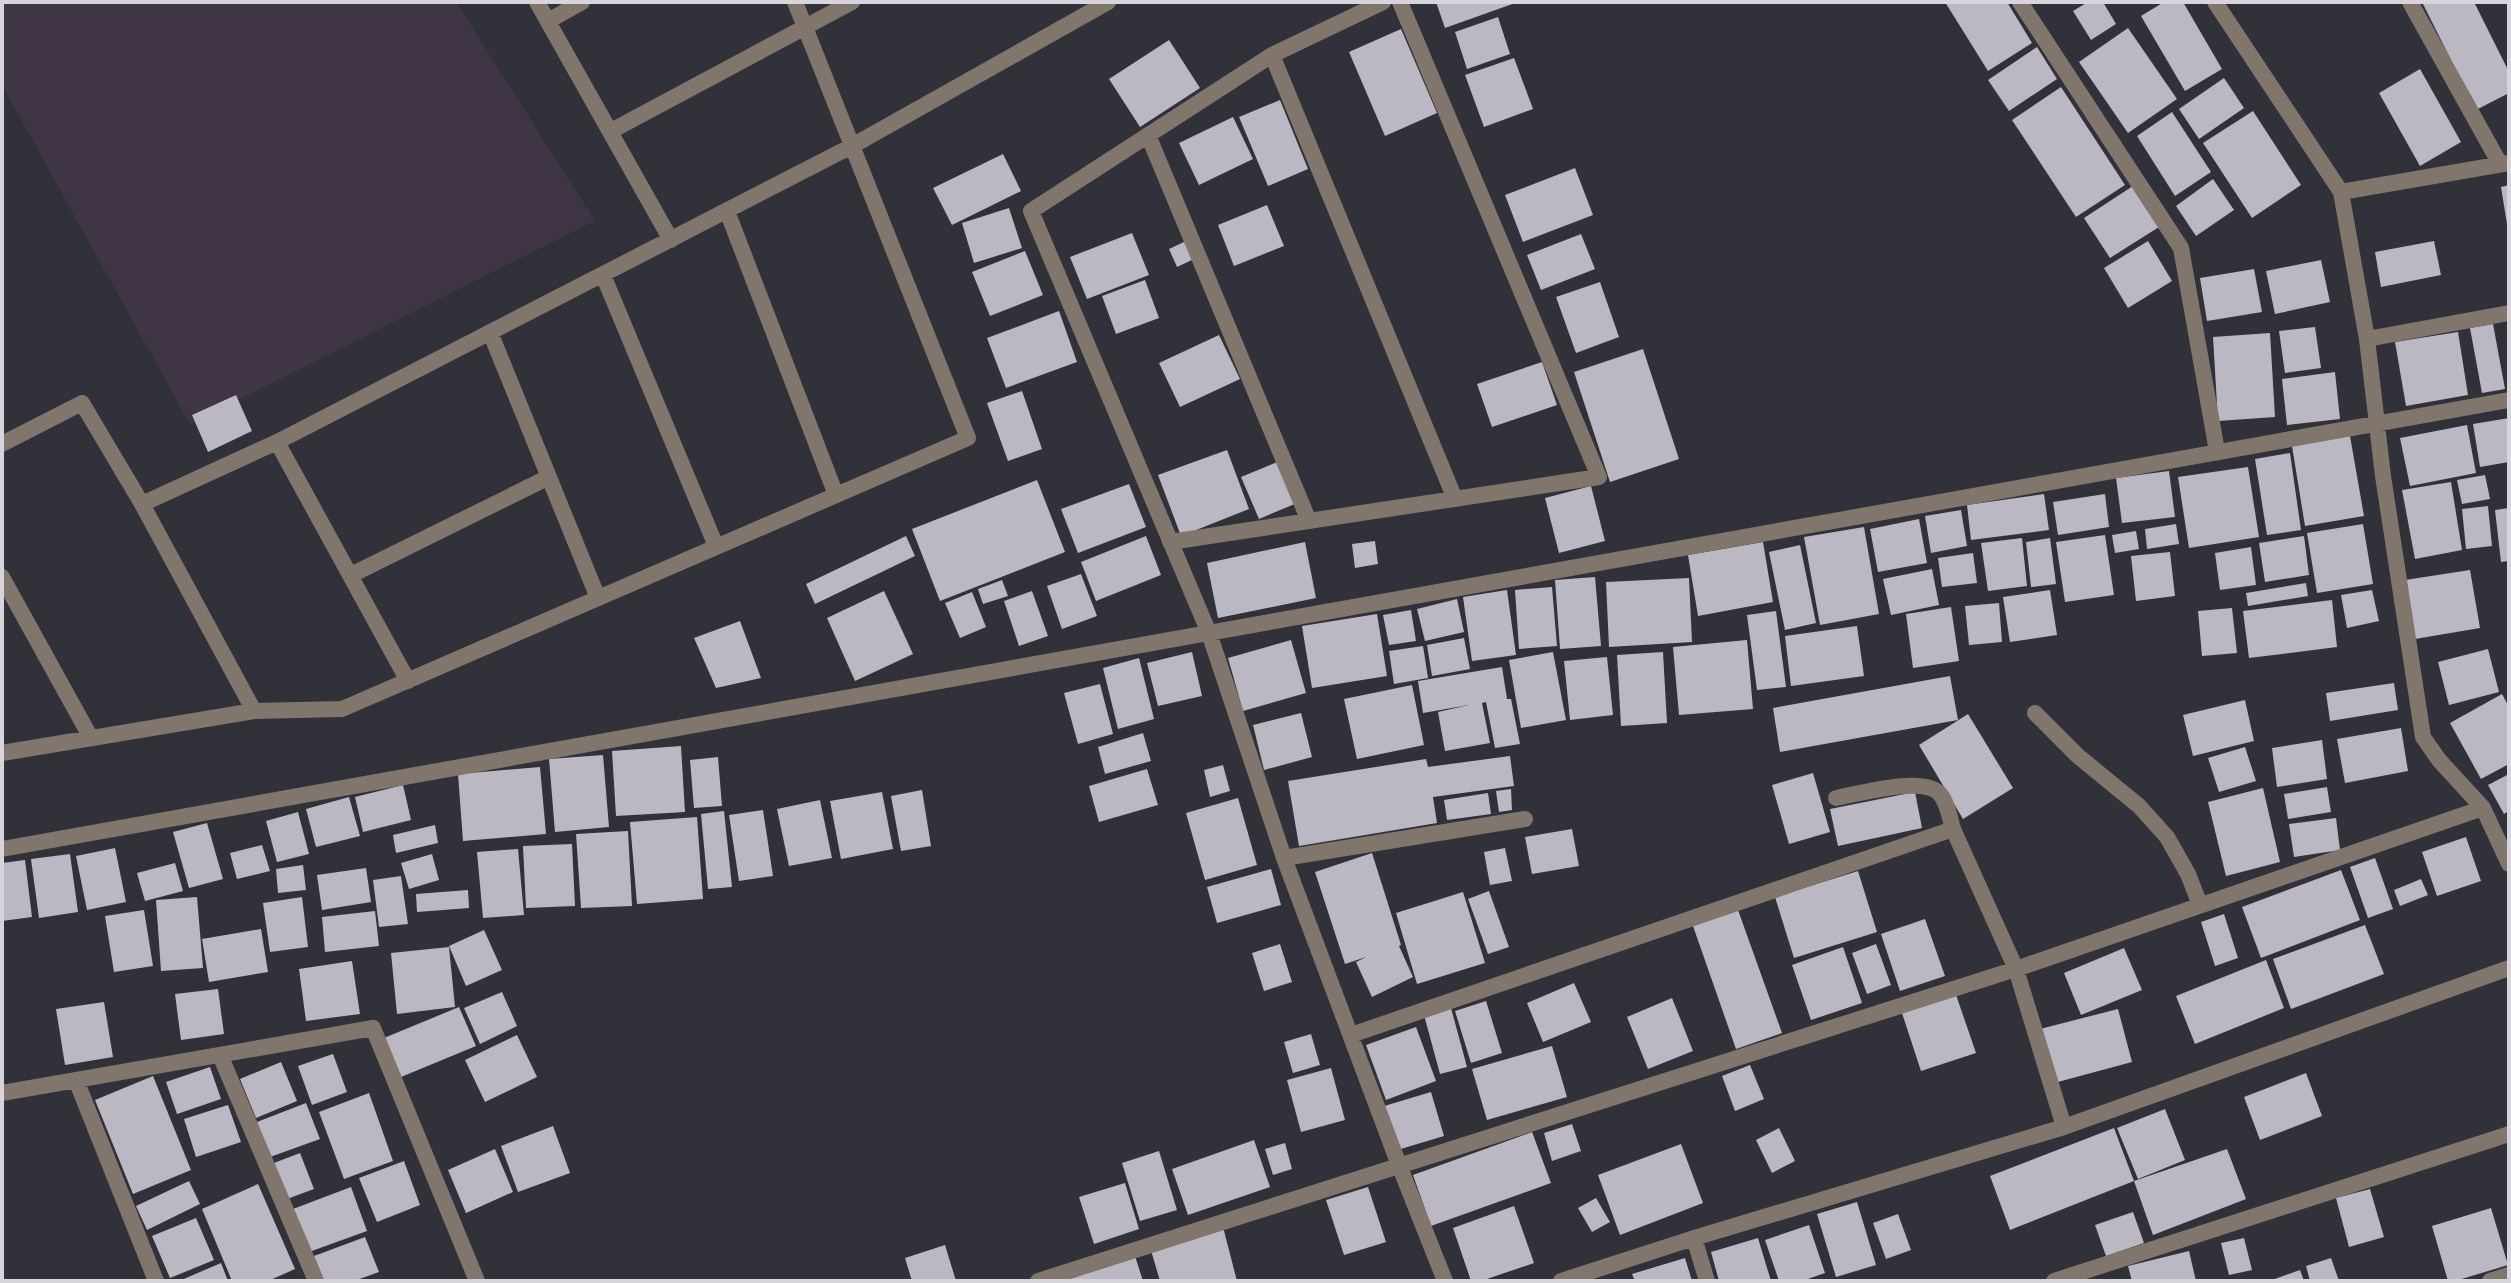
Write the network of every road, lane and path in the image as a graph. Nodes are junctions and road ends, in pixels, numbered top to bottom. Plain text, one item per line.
1 (537, 2) edge
2 (582, 2) edge
3 (795, 2) edge
4 (852, 2) edge
5 (1108, 2) edge
6 (1383, 2) edge
7 (1400, 2) edge
8 (2020, 2) edge
9 (2215, 2) edge
10 (2410, 2) edge
11 (548, 21) junction
12 (805, 29) junction
13 (1272, 55) junction
14 (611, 131) junction
15 (1148, 135) junction
16 (852, 146) junction
17 (2504, 164) edge
18 (2341, 192) junction
19 (727, 211) junction
20 (671, 240) junction
21 (603, 275) junction
22 (2509, 313) edge
23 (490, 332) junction
24 (2367, 339) junction
25 (2509, 400) edge
26 (2376, 423) junction
27 (277, 442) junction
28 (2, 444) edge
29 (2217, 451) junction
30 (549, 477) junction
31 (836, 495) junction
32 (1455, 499) junction
33 (142, 504) junction
34 (1309, 521) junction
35 (1170, 542) junction
36 (716, 546) junction
37 (351, 575) junction
38 (2, 577) edge
39 (598, 598) junction
40 (1209, 633) junction
41 (408, 681) junction
42 (254, 711) junction
43 (2035, 713) dead end
44 (91, 738) junction
45 (2, 753) edge
46 (1836, 798) dead end
47 (2483, 808) junction
48 (1525, 819) dead end
49 (1953, 829) junction
50 (2, 849) edge
51 (1284, 858) junction
52 (2509, 864) edge
53 (2200, 905) junction
54 (2509, 968) edge
55 (2016, 969) junction
56 (1351, 1035) junction
57 (220, 1055) junction
58 (76, 1080) junction
59 (2, 1093) edge
60 (2064, 1127) junction
61 (2509, 1134) edge
62 (1399, 1165) junction
63 (1694, 1238) junction
64 (2509, 1275) edge
65 (156, 1281) edge
66 (316, 1281) edge
67 (477, 1281) edge
68 (1038, 1281) edge
69 (1445, 1281) edge
70 (1561, 1281) edge
71 (1707, 1281) edge
72 (2054, 1281) edge
73 (2490, 1281) edge

1 - 11 street
2 - 11 street
3 - 12 street
4 - 12 street
5 - 16 street
6 - 13 street
7 - 32 street
8 - 29 street
9 - 18 street
10 - 17 street
11 - 14 street
12 - 14 street
12 - 16 street
13 - 15 street
13 - 32 street
14 - 20 street
15 - 34 street
15 - 35 street
16 - 19 street
16 - 31 street
17 - 18 street
18 - 24 street
19 - 20 street
19 - 31 street
20 - 21 street
21 - 23 street
21 - 36 street
22 - 24 street
23 - 27 street
23 - 30 street
24 - 26 street
25 - 26 street
26 - 29 street
26 - 47 street
27 - 33 street
27 - 37 street
28 - 33 street
29 - 40 street
30 - 37 street
30 - 39 street
31 - 36 street
32 - 34 street
33 - 42 street
34 - 35 street
35 - 40 street
36 - 39 street
37 - 41 street
38 - 44 street
39 - 41 street
40 - 50 street
40 - 51 street
41 - 42 street
42 - 44 street
43 - 53 street
44 - 45 street
46 - 49 street
47 - 52 street
47 - 53 street
48 - 51 street
49 - 55 street
49 - 56 street
51 - 56 street
53 - 55 street
54 - 60 street
55 - 60 street
55 - 62 street
56 - 62 street
57 - 58 street
57 - 66 street
57 - 67 street
58 - 59 street
58 - 65 street
60 - 63 street
61 - 72 street
62 - 68 street
62 - 69 street
63 - 70 street
63 - 71 street
64 - 73 street

